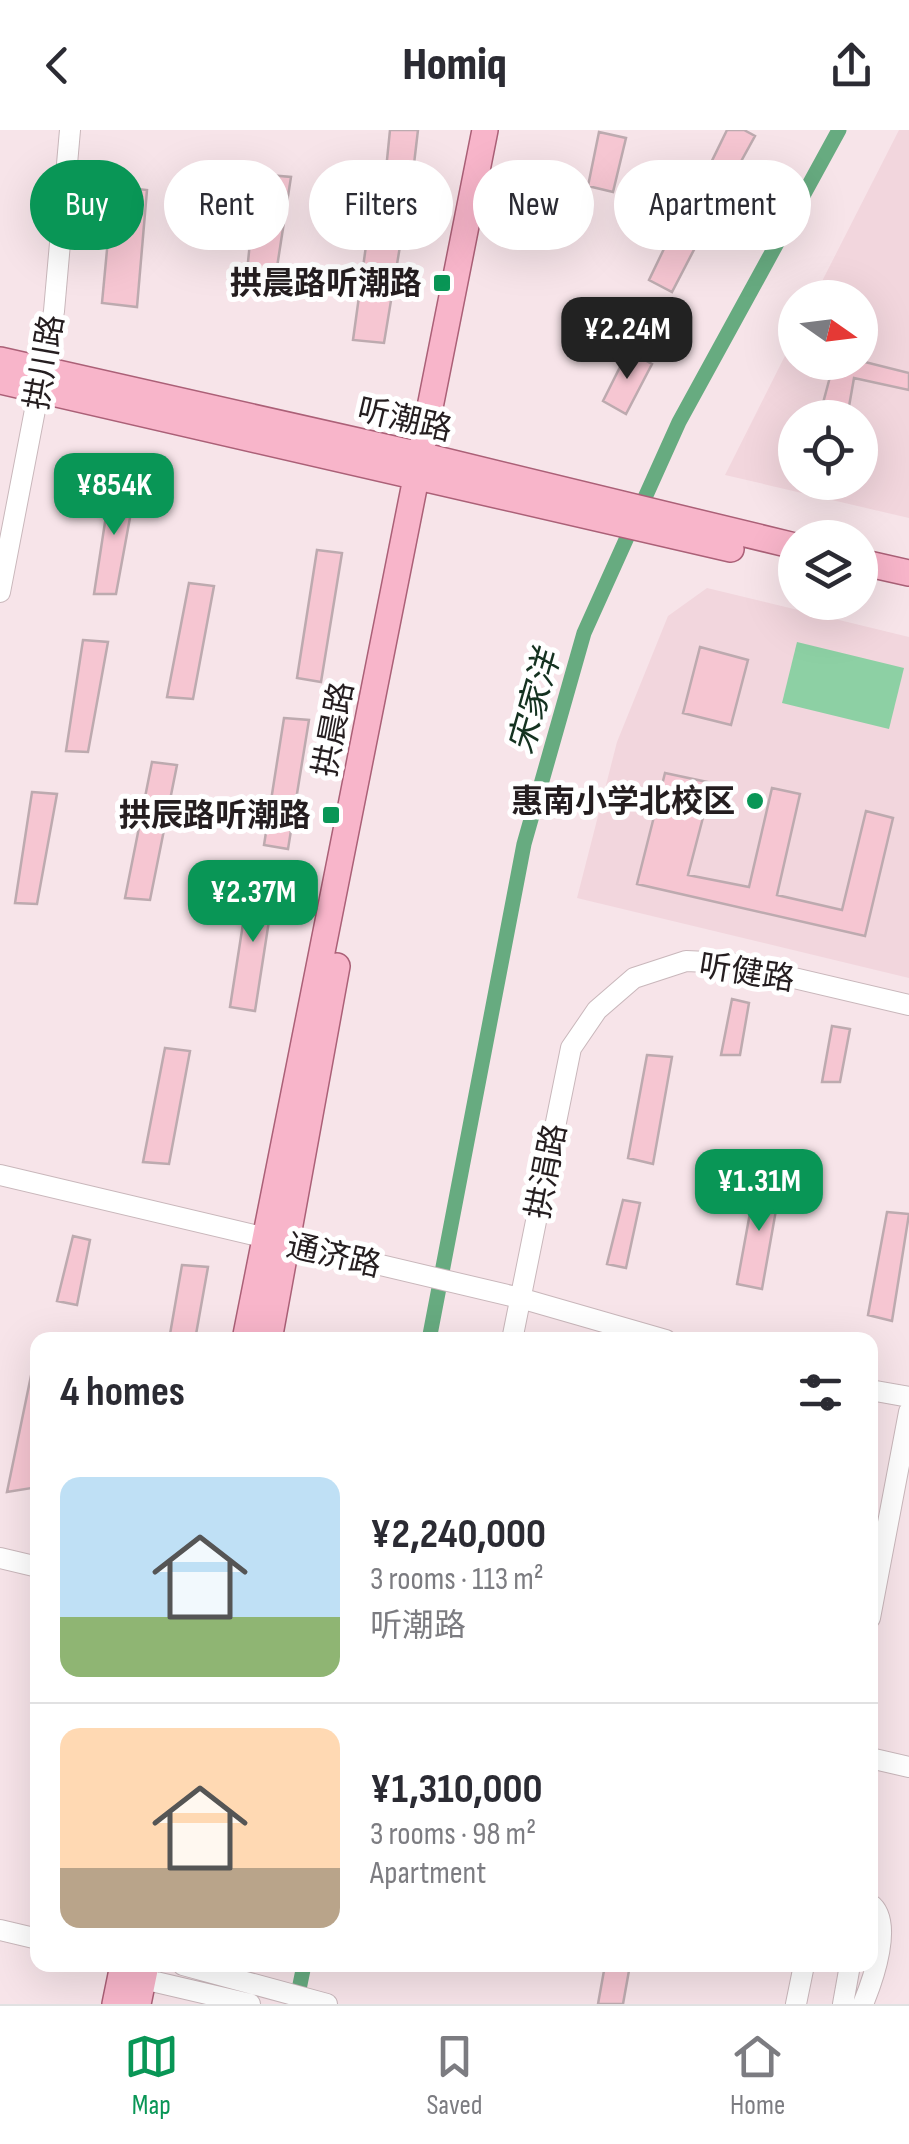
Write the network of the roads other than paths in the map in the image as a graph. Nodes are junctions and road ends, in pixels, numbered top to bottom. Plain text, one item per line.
1 (70, 130) edge
2 (484, 130) edge
3 (498, 130) edge
4 (0, 360) edge
5 (41, 380) junction
6 (0, 381) edge
7 (425, 468) junction
8 (688, 530) junction
9 (778, 543) edge
10 (778, 558) edge
11 (878, 566) edge
12 (909, 573) edge
13 (878, 581) edge
14 (909, 588) edge
15 (0, 592) edge
16 (909, 1006) edge
17 (597, 1010) joint
18 (0, 1176) edge
19 (275, 1241) junction
20 (520, 1298) junction
21 (247, 1332) edge
22 (269, 1332) edge
23 (514, 1332) edge
24 (638, 1332) edge
25 (878, 1391) edge
26 (909, 1397) edge
27 (909, 1412) edge
28 (0, 1558) edge
29 (30, 1565) edge
30 (878, 1576) edge
31 (878, 1760) edge
32 (909, 1766) edge
33 (878, 1912) edge
34 (0, 1930) edge
35 (30, 1937) edge
36 (878, 1950) edge
37 (197, 1972) edge
38 (803, 1972) edge
39 (849, 1972) edge
40 (874, 1972) edge
41 (135, 1976) edge
42 (242, 1995) edge
43 (116, 2004) edge
44 (327, 2004) edge
45 (796, 2004) edge
46 (843, 2004) edge
47 (863, 2004) edge

1 - 5 street, 拱川路
2 - 7 main road, 拱晨路
3 - 7 main road, 拱晨路
4 - 5 main road, 听潮路
5 - 6 main road, 听潮路
5 - 7 main road, 听潮路
5 - 15 street, 拱川路
7 - 8 main road, 听潮路
7 - 19 main road, 拱晨路
8 - 9 main road, 听潮路
8 - 10 main road, 听潮路
11 - 12 main road
13 - 14 main road
16 - 17 street, 听健路
17 - 20 street, 拱涓路
18 - 19 street, 通济路
19 - 20 street, 通济路
19 - 21 main road, 拱晨路
19 - 22 main road, 拱晨路
20 - 23 street, 拱涓路
20 - 24 street, 通济路
25 - 26 street
27 - 30 street
28 - 29 street
31 - 32 street
33 - 36 street
34 - 35 street
37 - 42 street
38 - 45 street
39 - 46 street
40 - 47 street
41 - 42 street
41 - 43 main road
42 - 44 street

